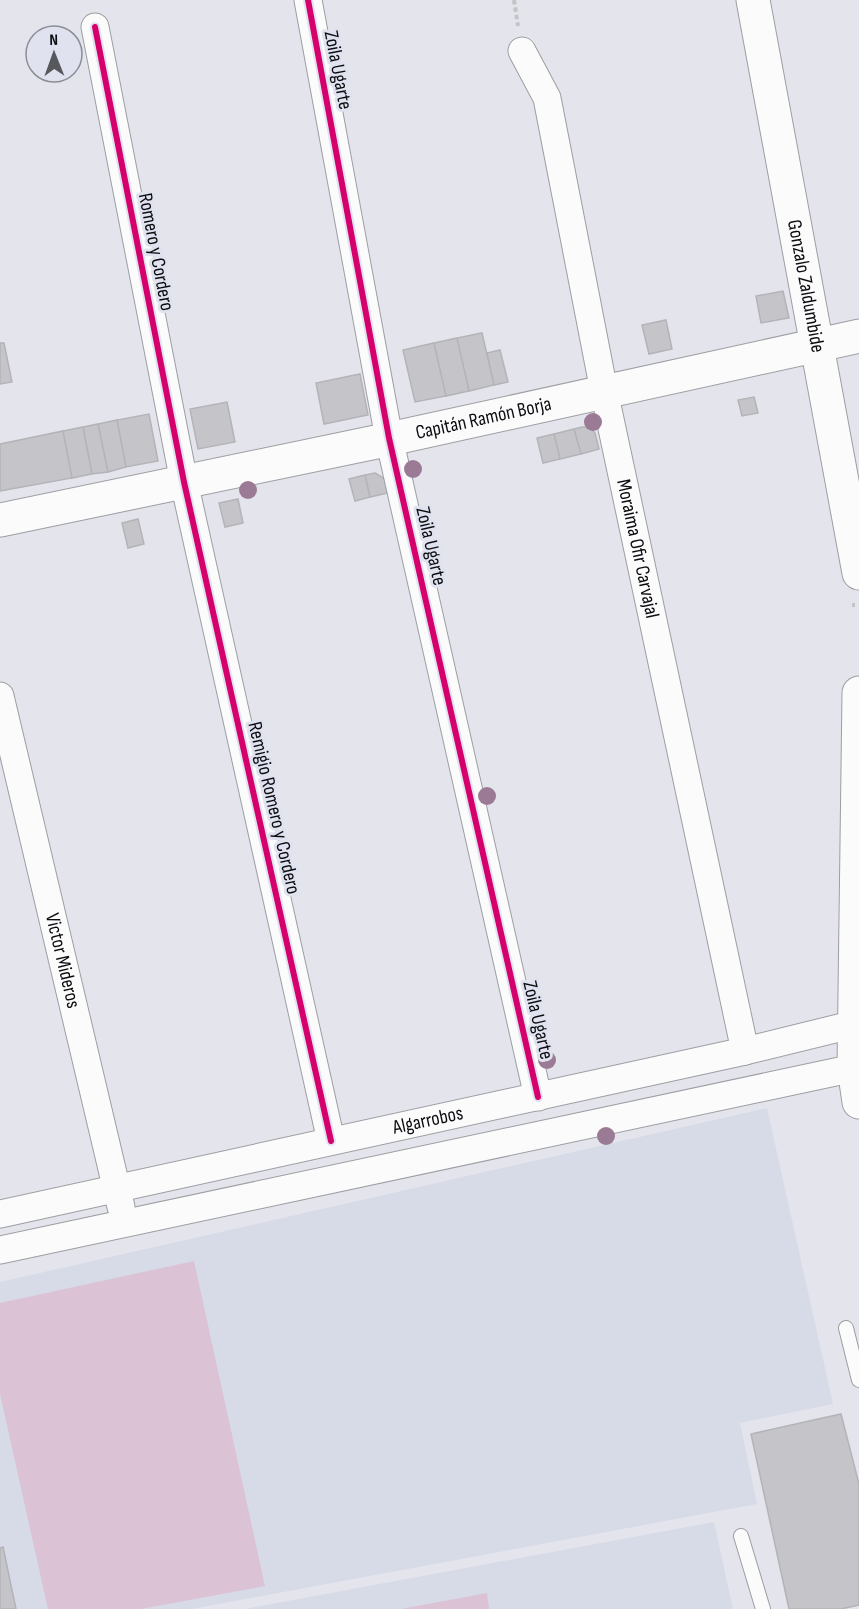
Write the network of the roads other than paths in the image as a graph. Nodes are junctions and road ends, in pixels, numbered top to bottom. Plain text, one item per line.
1 (308, 0) edge
2 (753, 0) edge
3 (95, 27) dead end
4 (522, 51) dead end
5 (859, 336) edge
6 (818, 344) junction
7 (604, 391) junction
8 (389, 438) junction
9 (184, 482) junction
10 (0, 520) edge
11 (859, 573) edge
12 (859, 693) edge
13 (0, 696) edge
14 (858, 802) edge
15 (857, 1023) edge
16 (745, 1051) junction
17 (854, 1068) junction
18 (538, 1096) junction
19 (859, 1102) edge
20 (332, 1141) junction
21 (117, 1189) junction
22 (0, 1214) edge
23 (124, 1223) junction
24 (0, 1250) edge
25 (846, 1328) dead end
26 (859, 1380) edge
27 (741, 1536) dead end
28 (763, 1609) edge

1 - 8 street, Zoila Ugarte
2 - 6 street, Gonzalo Zaldumbide
3 - 9 street, Romero y Cordero
4 - 7 street, Moraima Ofir Carvajal
5 - 6 street, Capitán Ramón Borja
6 - 7 street, Capitán Ramón Borja
6 - 11 street, Gonzalo Zaldumbide
7 - 8 street, Capitán Ramón Borja
7 - 16 street, Moraima Ofir Carvajal
8 - 9 street, Capitán Ramón Borja
8 - 18 street, Zoila Ugarte
9 - 10 street, Capitán Ramón Borja
9 - 20 street, Remigio Romero y Cordero
12 - 14 street
13 - 21 street, Victor Mideros
14 - 15 street
15 - 16 street, Algarrobos
15 - 17 street
16 - 18 street, Algarrobos
17 - 19 street
17 - 23 street, Algarrobos
18 - 20 street, Algarrobos
20 - 21 street, Algarrobos
21 - 22 street, Algarrobos
21 - 23 street, Victor Mideros
23 - 24 street, Algarrobos
25 - 26 lane
27 - 28 lane

